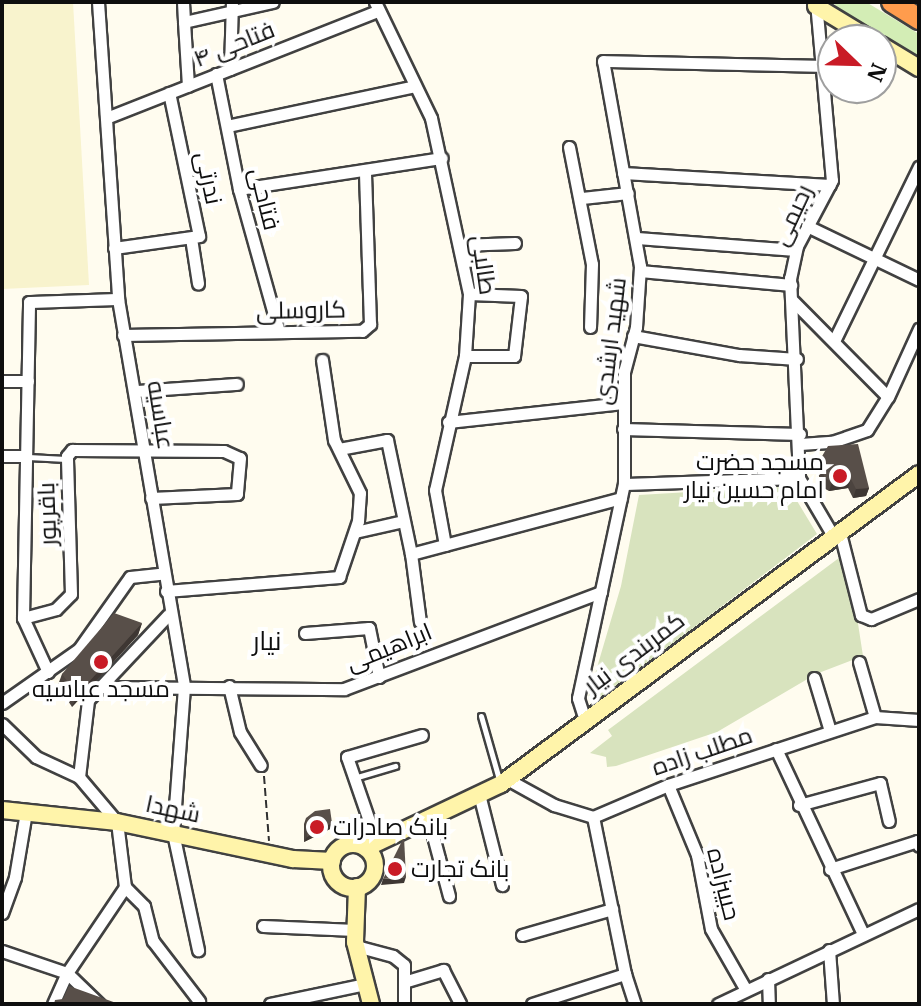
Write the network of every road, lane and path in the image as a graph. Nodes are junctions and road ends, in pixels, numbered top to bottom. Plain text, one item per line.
1 (98, 2) edge
2 (183, 2) edge
3 (273, 2) edge
4 (892, 2) edge
5 (816, 4) edge
6 (377, 6) edge
7 (232, 8) edge
8 (919, 19) edge
9 (184, 22) junction
10 (818, 24) edge
11 (847, 24) edge
12 (897, 55) edge
13 (817, 66) edge
14 (919, 68) edge
15 (230, 69) junction
16 (216, 74) junction
17 (188, 86) junction
18 (415, 86) junction
19 (169, 93) junction
20 (824, 104) edge
21 (106, 118) junction
22 (227, 126) junction
23 (569, 147) dead end
24 (442, 158) junction
25 (919, 167) edge
26 (365, 170) junction
27 (623, 173) junction
28 (830, 185) junction
29 (239, 189) junction
30 (628, 193) junction
31 (582, 198) junction
32 (807, 226) junction
33 (191, 238) junction
34 (637, 238) junction
35 (515, 243) dead end
36 (460, 245) junction
37 (114, 248) junction
38 (796, 250) junction
39 (874, 258) junction
40 (640, 271) junction
41 (919, 280) edge
42 (198, 283) dead end
43 (791, 285) junction
44 (469, 294) junction
45 (118, 299) junction
46 (792, 300) junction
47 (590, 327) dead end
48 (919, 329) edge
49 (279, 332) junction
50 (123, 335) junction
51 (633, 336) junction
52 (834, 341) junction
53 (465, 356) junction
54 (797, 359) junction
55 (322, 360) dead end
56 (2, 381) edge
57 (28, 381) junction
58 (237, 384) dead end
59 (136, 391) junction
60 (888, 397) junction
61 (623, 403) junction
62 (448, 422) junction
63 (623, 429) junction
64 (800, 439) junction
65 (339, 449) junction
66 (144, 452) junction
67 (2, 456) edge
68 (22, 456) junction
69 (67, 459) junction
70 (919, 474) edge
71 (799, 478) junction
72 (624, 484) junction
73 (151, 498) junction
74 (621, 498) junction
75 (403, 521) junction
76 (836, 531) junction
77 (355, 532) junction
78 (445, 545) junction
79 (411, 554) junction
80 (161, 574) junction
81 (166, 591) junction
82 (601, 592) junction
83 (919, 599) edge
84 (168, 615) junction
85 (23, 618) junction
86 (420, 622) dead end
87 (305, 633) dead end
88 (859, 662) dead end
89 (48, 672) junction
90 (379, 677) junction
91 (814, 678) dead end
92 (229, 686) junction
93 (103, 687) junction
94 (184, 687) junction
95 (2, 703) edge
96 (481, 716) dead end
97 (875, 717) junction
98 (585, 720) junction
99 (919, 720) edge
100 (3, 728) edge
101 (830, 731) junction
102 (422, 735) dead end
103 (776, 749) junction
104 (261, 765) joint
105 (395, 766) dead end
106 (79, 777) junction
107 (354, 778) junction
108 (504, 782) junction
109 (668, 785) junction
110 (479, 794) junction
111 (799, 805) junction
112 (2, 810) edge
113 (26, 812) junction
114 (428, 817) junction
115 (593, 817) junction
116 (889, 821) dead end
117 (117, 822) junction
118 (173, 833) junction
119 (371, 844) junction
120 (919, 846) edge
121 (269, 855) junction
122 (332, 861) junction
123 (830, 869) junction
124 (502, 885) dead end
125 (125, 887) junction
126 (357, 887) junction
127 (449, 896) dead end
128 (612, 909) junction
129 (919, 909) edge
130 (2, 913) edge
131 (263, 926) dead end
132 (863, 934) junction
133 (522, 935) dead end
134 (356, 938) junction
135 (198, 950) dead end
136 (829, 950) junction
137 (2, 951) edge
138 (67, 973) junction
139 (625, 974) junction
140 (768, 979) junction
141 (407, 981) junction
142 (366, 984) junction
143 (746, 990) junction
144 (199, 1001) dead end
145 (53, 1004) edge
146 (99, 1004) edge
147 (270, 1004) edge
148 (371, 1004) edge
149 (404, 1004) edge
150 (460, 1004) edge
151 (532, 1004) edge
152 (635, 1004) edge
153 (718, 1004) edge
154 (769, 1004) edge
155 (833, 1004) edge

1 - 21 street, عباسیه
2 - 9 street
3 - 7 street
4 - 8 highway
5 - 10 street, رحیمی
5 - 11 main road
6 - 15 street, فتاحی ۴
6 - 18 street, طالبی
7 - 9 street
7 - 15 street
9 - 17 street
12 - 14 main road
13 - 27 street, شهید ارشدی
15 - 16 street, فتاحی ۴
16 - 17 street, فتاحی ۴
16 - 22 street, فتاحی
17 - 19 street, فتاحی ۴
18 - 22 street
18 - 24 street, طالبی
19 - 21 street, فتاحی ۴
19 - 33 street, ندرتی
20 - 28 street, رحیمی
21 - 37 street, عباسیه
22 - 29 street, فتاحی
23 - 31 street
24 - 26 street
24 - 36 street, طالبی
25 - 39 street
26 - 29 street
26 - 49 street, کاروسلی
27 - 28 street
27 - 30 street, شهید ارشدی
28 - 32 street, رحیمی
29 - 49 street, فتاحی
30 - 31 street
30 - 34 street, شهید ارشدی
31 - 47 street
32 - 38 street, رحیمی
32 - 39 street
33 - 37 street, ندرتی
33 - 42 street
34 - 38 street
34 - 40 street, شهید ارشدی
35 - 36 street
36 - 44 street, طالبی
37 - 45 street, عباسیه
38 - 43 street, رحیمی
39 - 41 street
39 - 52 street
40 - 43 street
40 - 51 street, شهید ارشدی
43 - 46 street, رحیمی
44 - 53 street, طالبی
44 - 53 street
45 - 50 street, عباسیه
45 - 57 street
46 - 52 street
46 - 54 street, رحیمی
48 - 60 street
49 - 50 street, کاروسلی
50 - 59 street, عباسیه
51 - 54 street
51 - 61 street, شهید ارشدی
52 - 60 street
53 - 62 street, طالبی
54 - 64 street, رحیمی
55 - 65 street
56 - 57 street
57 - 68 street
58 - 59 street
59 - 66 street, عباسیه
60 - 64 street
61 - 62 street
61 - 63 street, شهید ارشدی
62 - 78 street, طالبی
63 - 64 street
63 - 72 street, شهید ارشدی
64 - 71 street, رحیمی
65 - 75 street
65 - 77 street
66 - 69 street, باقرپور
66 - 73 street, عباسیه
66 - 73 street, باقرپور
67 - 68 street
68 - 69 lane
68 - 85 street
69 - 85 street, باقرپور
70 - 76 main road, کمربندی نیار
71 - 72 street
71 - 76 street
72 - 74 street, شهید ارشدی
73 - 80 street, عباسیه
74 - 78 street
74 - 82 street, شهید ارشدی
75 - 77 street
75 - 79 street
76 - 83 street
76 - 98 main road, کمربندی نیار
77 - 81 street
78 - 79 street
79 - 86 street
80 - 81 street, عباسیه
80 - 89 street
81 - 84 street, عباسیه
82 - 90 street, ابراهیمی
82 - 98 street, شهید ارشدی
84 - 93 street
84 - 94 street, عباسیه
85 - 89 street
87 - 90 street
88 - 97 street
89 - 95 street
90 - 92 street, ابراهیمی
91 - 101 street
92 - 94 street, ابراهیمی
92 - 104 street
93 - 94 street, ابراهیمی
93 - 106 street
94 - 118 street, عباسیه
96 - 108 lane
97 - 99 street, مطلب زاده
97 - 101 street, مطلب زاده
98 - 108 main road, کمربندی نیار
100 - 106 street
101 - 103 street, مطلب زاده
102 - 107 street
103 - 109 street, مطلب زاده
103 - 111 street
104 - 121 path
105 - 107 lane
106 - 117 street
107 - 119 street
108 - 110 main road, کمربندی نیار
108 - 115 street
109 - 115 street, مطلب زاده
109 - 143 street, حبیبزاده
110 - 114 main road, کمربندی نیار
110 - 124 street
111 - 116 street
111 - 123 street
112 - 113 main road, شهدا
113 - 117 main road, شهدا
113 - 130 street
114 - 119 main road, کمربندی نیار
114 - 127 street
115 - 128 street
117 - 118 main road, شهدا
117 - 125 street
118 - 121 main road, شهدا
118 - 135 street, عباسیه
119 - 122 main road
119 - 126 main road
120 - 123 street
121 - 122 main road, شهدا
122 - 126 main road
123 - 132 street
125 - 138 street
125 - 144 street
126 - 134 main road
128 - 133 street
128 - 139 street
129 - 132 street
131 - 134 street
132 - 136 street
134 - 141 street
134 - 142 main road
136 - 140 street
136 - 155 street
137 - 138 street
138 - 145 street
138 - 146 street
139 - 151 street
139 - 152 street
140 - 143 street
140 - 154 street
141 - 149 street
141 - 150 street
142 - 147 street
142 - 148 main road
143 - 153 street

